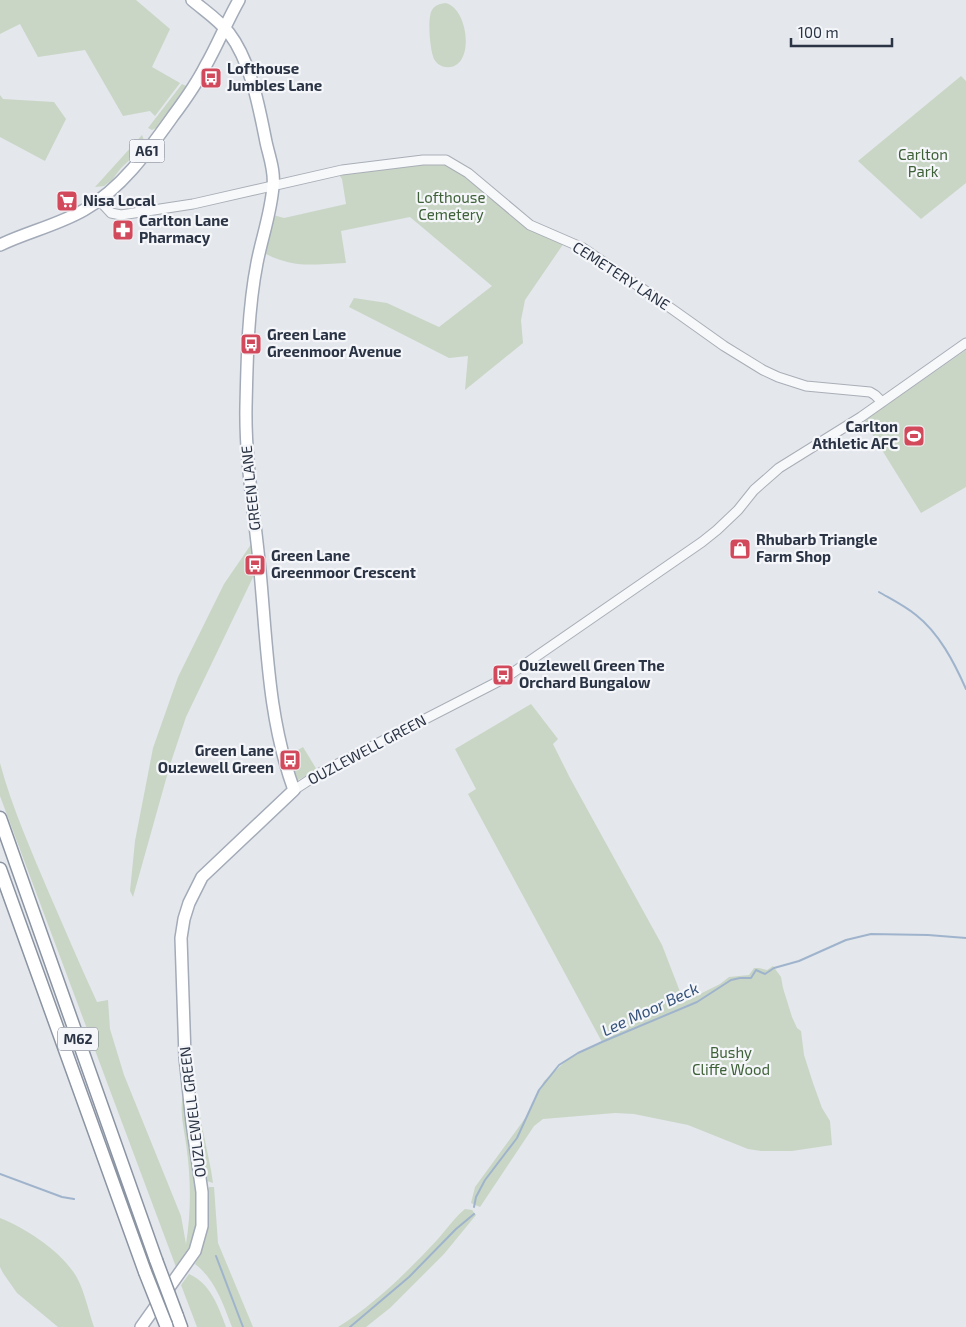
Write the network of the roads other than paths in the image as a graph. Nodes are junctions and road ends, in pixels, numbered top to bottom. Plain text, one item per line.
1 (192, 0) edge
2 (239, 0) edge
3 (224, 27) junction
4 (273, 185) junction
5 (99, 200) junction
6 (0, 245) edge
7 (966, 343) edge
8 (882, 402) junction
9 (294, 790) junction
10 (0, 818) edge
11 (0, 869) edge
12 (179, 1322) edge
13 (166, 1326) edge
14 (141, 1327) edge

1 - 3 main road, GREEN LANE
2 - 3 main road, A61
3 - 4 main road, GREEN LANE
3 - 5 main road, A61
4 - 5 street, CEMETERY LANE
4 - 8 street, CEMETERY LANE
4 - 9 main road, GREEN LANE
5 - 6 main road, A61
7 - 8 street, OUZLEWELL GREEN
8 - 9 street, OUZLEWELL GREEN
9 - 14 main road, OUZLEWELL GREEN
10 - 12 highway, M62, bridge
11 - 13 highway, M62, bridge

